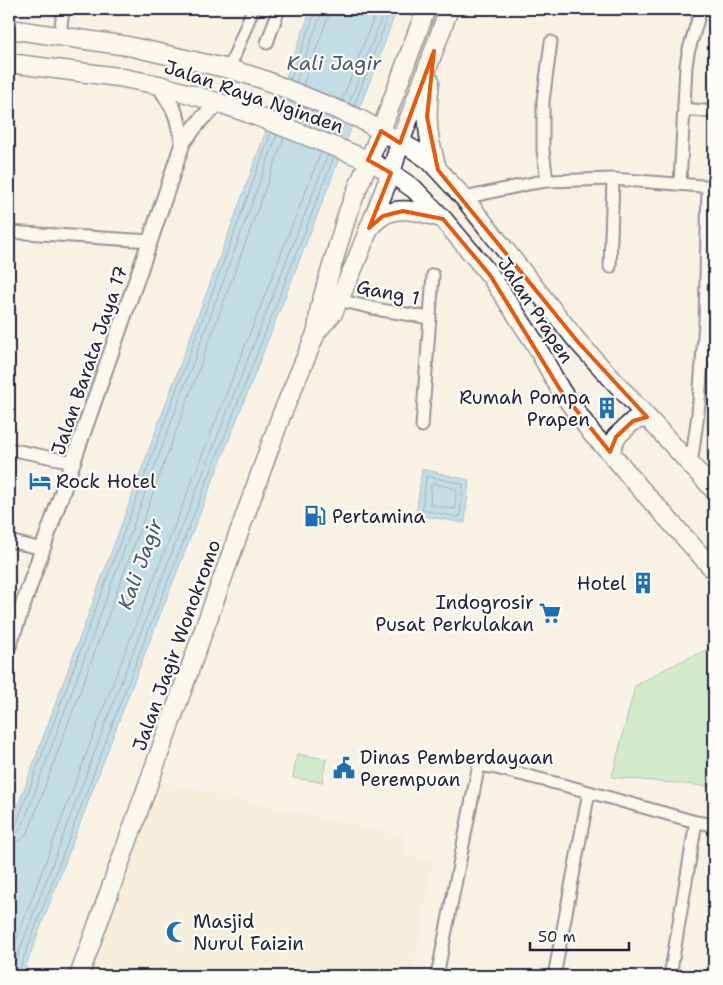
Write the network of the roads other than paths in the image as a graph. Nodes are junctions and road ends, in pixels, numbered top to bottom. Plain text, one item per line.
1 (63, 9) edge
2 (252, 9) edge
3 (279, 9) edge
4 (426, 9) edge
5 (450, 9) edge
6 (701, 9) edge
7 (9, 29) edge
8 (60, 36) junction
9 (551, 42) dead end
10 (267, 43) dead end
11 (434, 50) junction
12 (9, 63) edge
13 (230, 69) junction
14 (159, 85) junction
15 (220, 103) junction
16 (684, 109) junction
17 (714, 112) edge
18 (381, 131) junction
19 (182, 142) junction
20 (400, 143) junction
21 (368, 160) junction
22 (438, 170) junction
23 (391, 173) junction
24 (613, 179) junction
25 (546, 181) junction
26 (680, 184) junction
27 (711, 186) edge
28 (464, 198) junction
29 (443, 218) junction
30 (369, 228) junction
31 (9, 232) edge
32 (150, 241) junction
33 (610, 267) dead end
34 (433, 274) dead end
35 (339, 300) junction
36 (430, 318) junction
37 (317, 330) junction
38 (640, 419) junction
39 (422, 426) dead end
40 (613, 444) junction
41 (9, 449) edge
42 (74, 462) junction
43 (691, 464) junction
44 (714, 490) edge
45 (9, 541) edge
46 (43, 549) junction
47 (714, 570) edge
48 (10, 640) edge
49 (589, 792) junction
50 (696, 822) junction
51 (714, 825) edge
52 (79, 976) edge
53 (437, 976) edge
54 (554, 976) edge
55 (670, 976) edge

1 - 8 street
2 - 13 street
3 - 10 street
4 - 18 main road, Jalan Jagir Wonokromo
5 - 11 main road
6 - 16 street
7 - 8 main road, Jalan Raya Nginden
8 - 13 main road, Jalan Raya Nginden
9 - 25 street
11 - 20 main road, Jalan Jagir Wonokromo
11 - 22 main road
12 - 14 main road, Jalan Raya Nginden
13 - 18 main road, Jalan Raya Nginden
14 - 15 main road, Jalan Raya Nginden
14 - 19 street, Jalan Barata Jaya 17
15 - 19 street, Jalan Barata Jaya 17
15 - 21 main road, Jalan Raya Nginden
16 - 17 street
16 - 26 street
18 - 20 main road, Jalan Raya Nginden
18 - 21 main road, Jalan Jagir Wonokromo
19 - 32 street, Jalan Barata Jaya 17
20 - 22 main road, Jalan Prapen
20 - 23 main road, Jalan Jagir Wonokromo
21 - 23 main road, Jalan Raya Nginden
21 - 37 main road, Jalan Jagir Wonokromo
22 - 28 main road, Jalan Prapen
23 - 29 main road, Jalan Prapen
23 - 30 main road, Jalan Jagir Wonokromo
24 - 25 street
24 - 26 street
24 - 33 street
25 - 28 street
26 - 27 street
27 - 43 street
28 - 38 main road, Jalan Prapen
29 - 30 main road
29 - 40 main road, Jalan Prapen
30 - 35 main road, Jalan Jagir Wonokromo
31 - 32 street
32 - 42 street, Jalan Barata Jaya 17
34 - 36 street
35 - 36 street, Gang 1
35 - 37 main road, Jalan Jagir Wonokromo
36 - 39 street
37 - 52 main road, Jalan Jagir Wonokromo
38 - 40 main road
38 - 43 main road, Jalan Prapen
40 - 47 main road, Jalan Prapen
41 - 42 street
42 - 46 street, Jalan Barata Jaya 17
43 - 44 main road, Jalan Prapen
45 - 46 street
46 - 48 street, Jalan Barata Jaya 17
49 - 50 street
49 - 53 street
49 - 54 street
50 - 51 street
50 - 55 street

